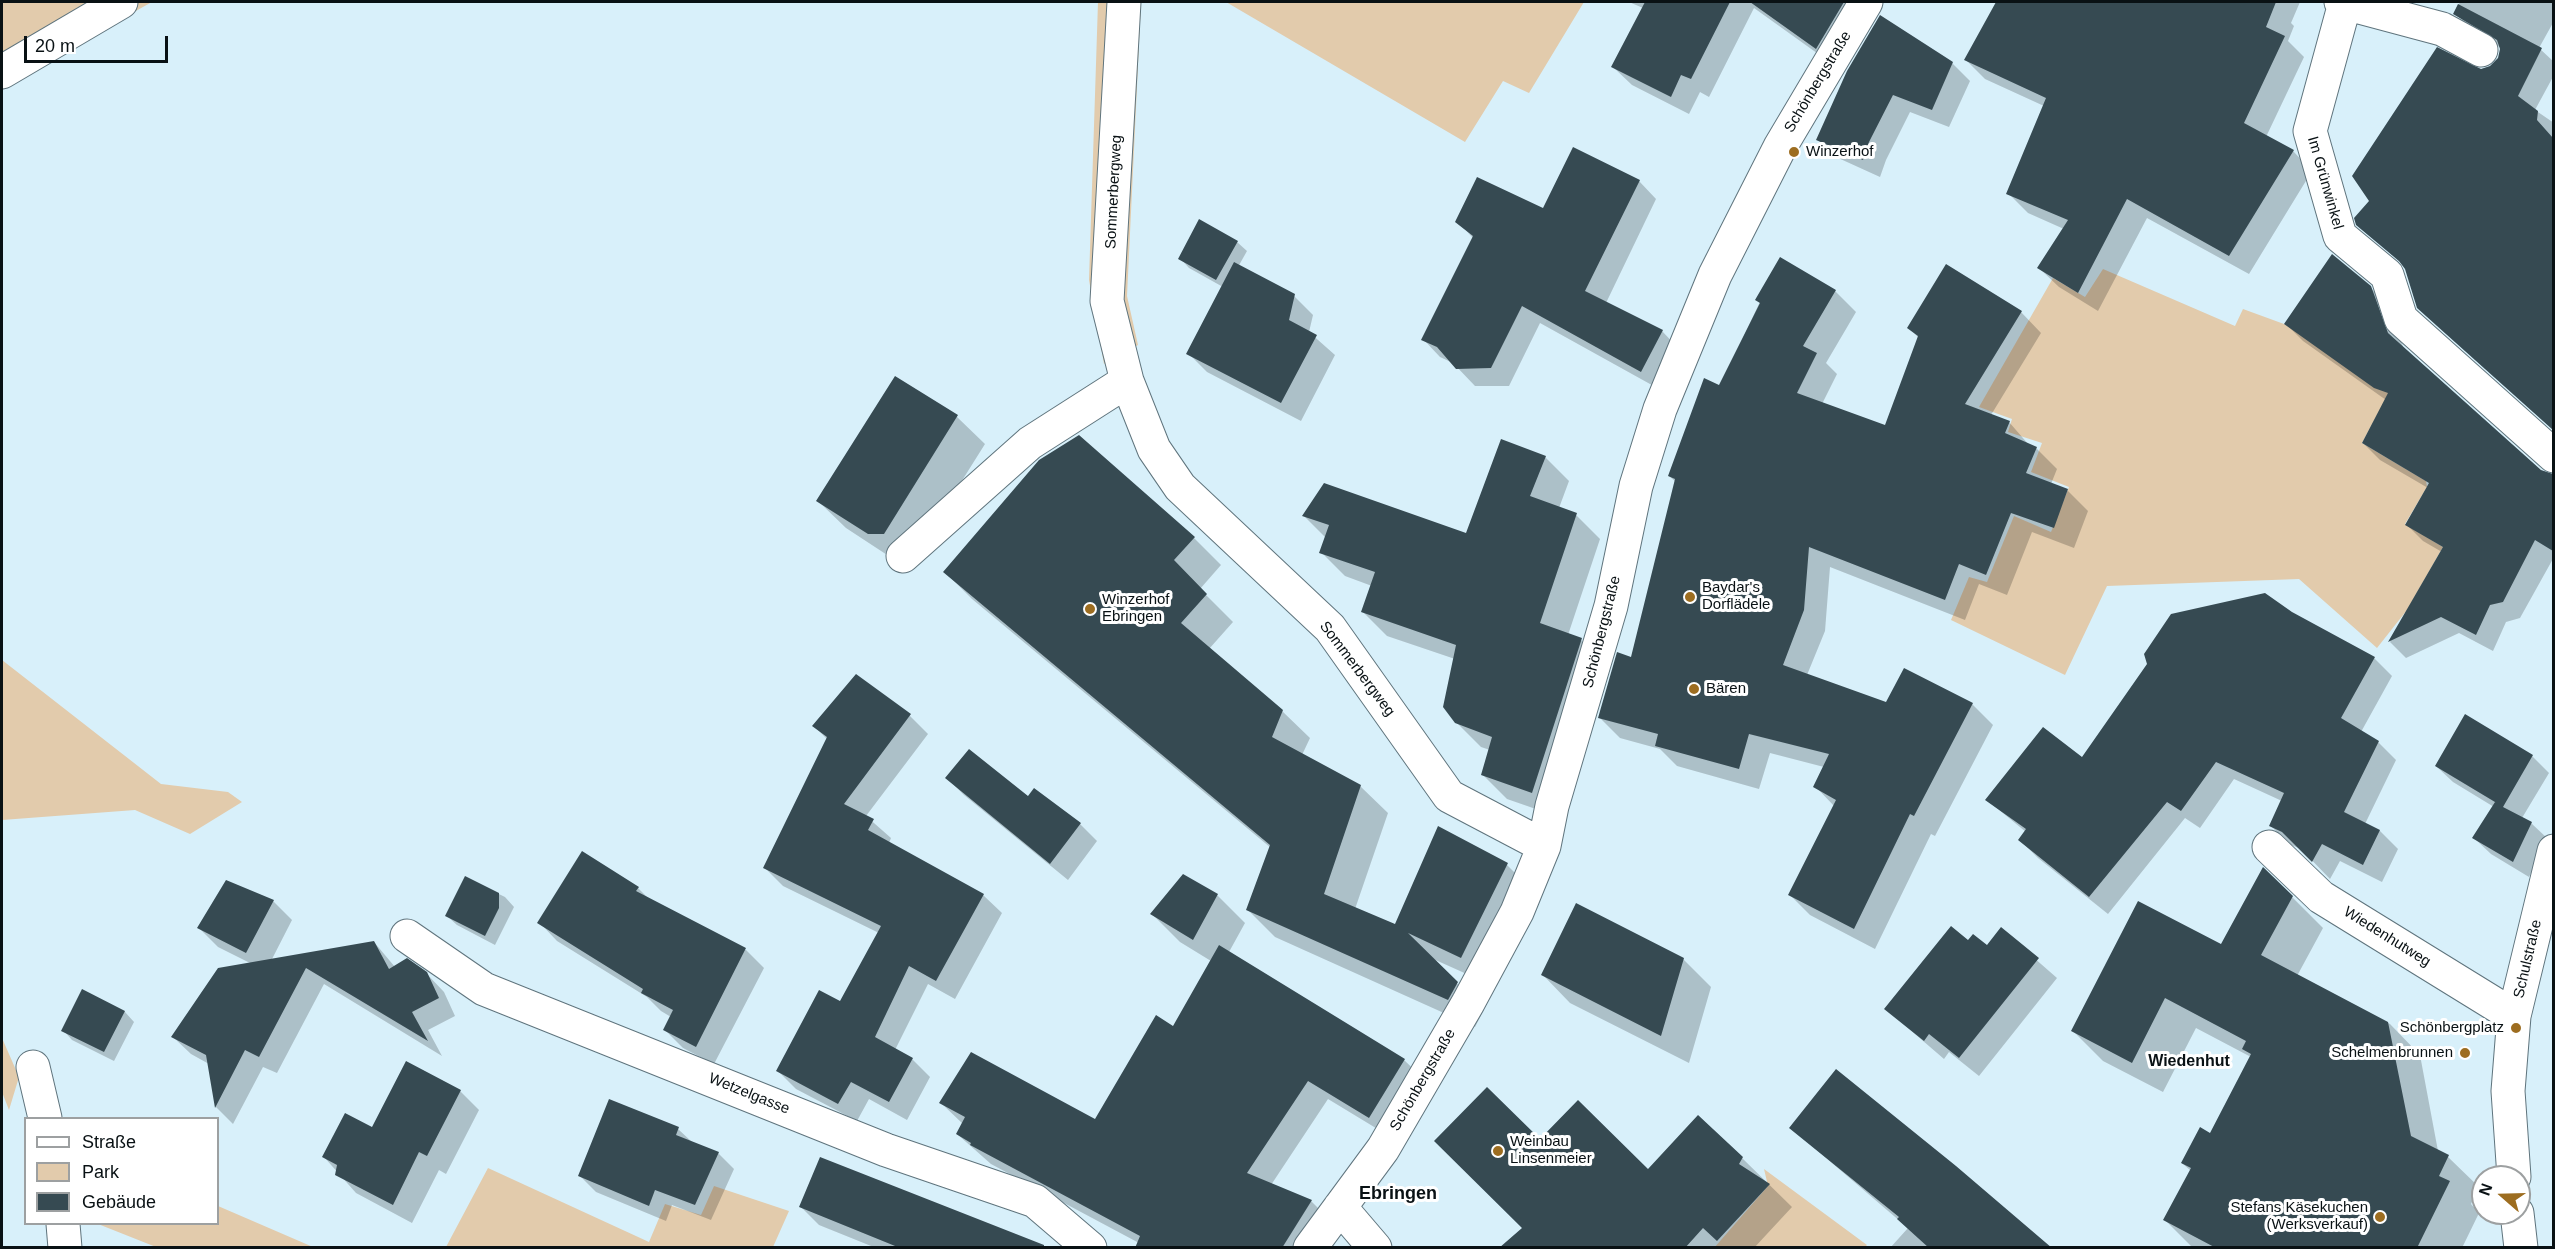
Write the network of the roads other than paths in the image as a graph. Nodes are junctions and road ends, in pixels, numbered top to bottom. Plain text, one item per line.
1 (121, 2) edge
2 (1124, 2) edge
3 (1866, 2) edge
4 (2343, 2) edge
5 (2481, 50) dead end
6 (2, 72) edge
7 (1127, 381) junction
8 (2553, 456) edge
9 (903, 556) dead end
10 (1544, 846) junction
11 (2269, 847) dead end
12 (2553, 851) edge
13 (408, 936) dead end
14 (2514, 1016) junction
15 (33, 1066) dead end
16 (45, 1117) edge
17 (2513, 1165) edge
18 (1340, 1207) junction
19 (63, 1225) edge
20 (2518, 1225) edge
21 (65, 1248) edge
22 (1090, 1248) edge
23 (1310, 1248) edge
24 (1375, 1248) edge
25 (2521, 1248) edge

1 - 6 street
2 - 7 street, Sommerbergweg
3 - 10 street, Schönbergstraße
4 - 5 street
4 - 8 street, Im Grünwinkel
7 - 9 street
7 - 10 street, Sommerbergweg
10 - 18 street, Schönbergstraße
11 - 14 street, Wiedenhutweg
12 - 14 street, Schulstraße
13 - 22 street, Wetzelgasse
14 - 17 street, Schulstraße
15 - 16 street
18 - 23 street, Schönbergstraße
18 - 24 street
19 - 21 street
20 - 25 street

